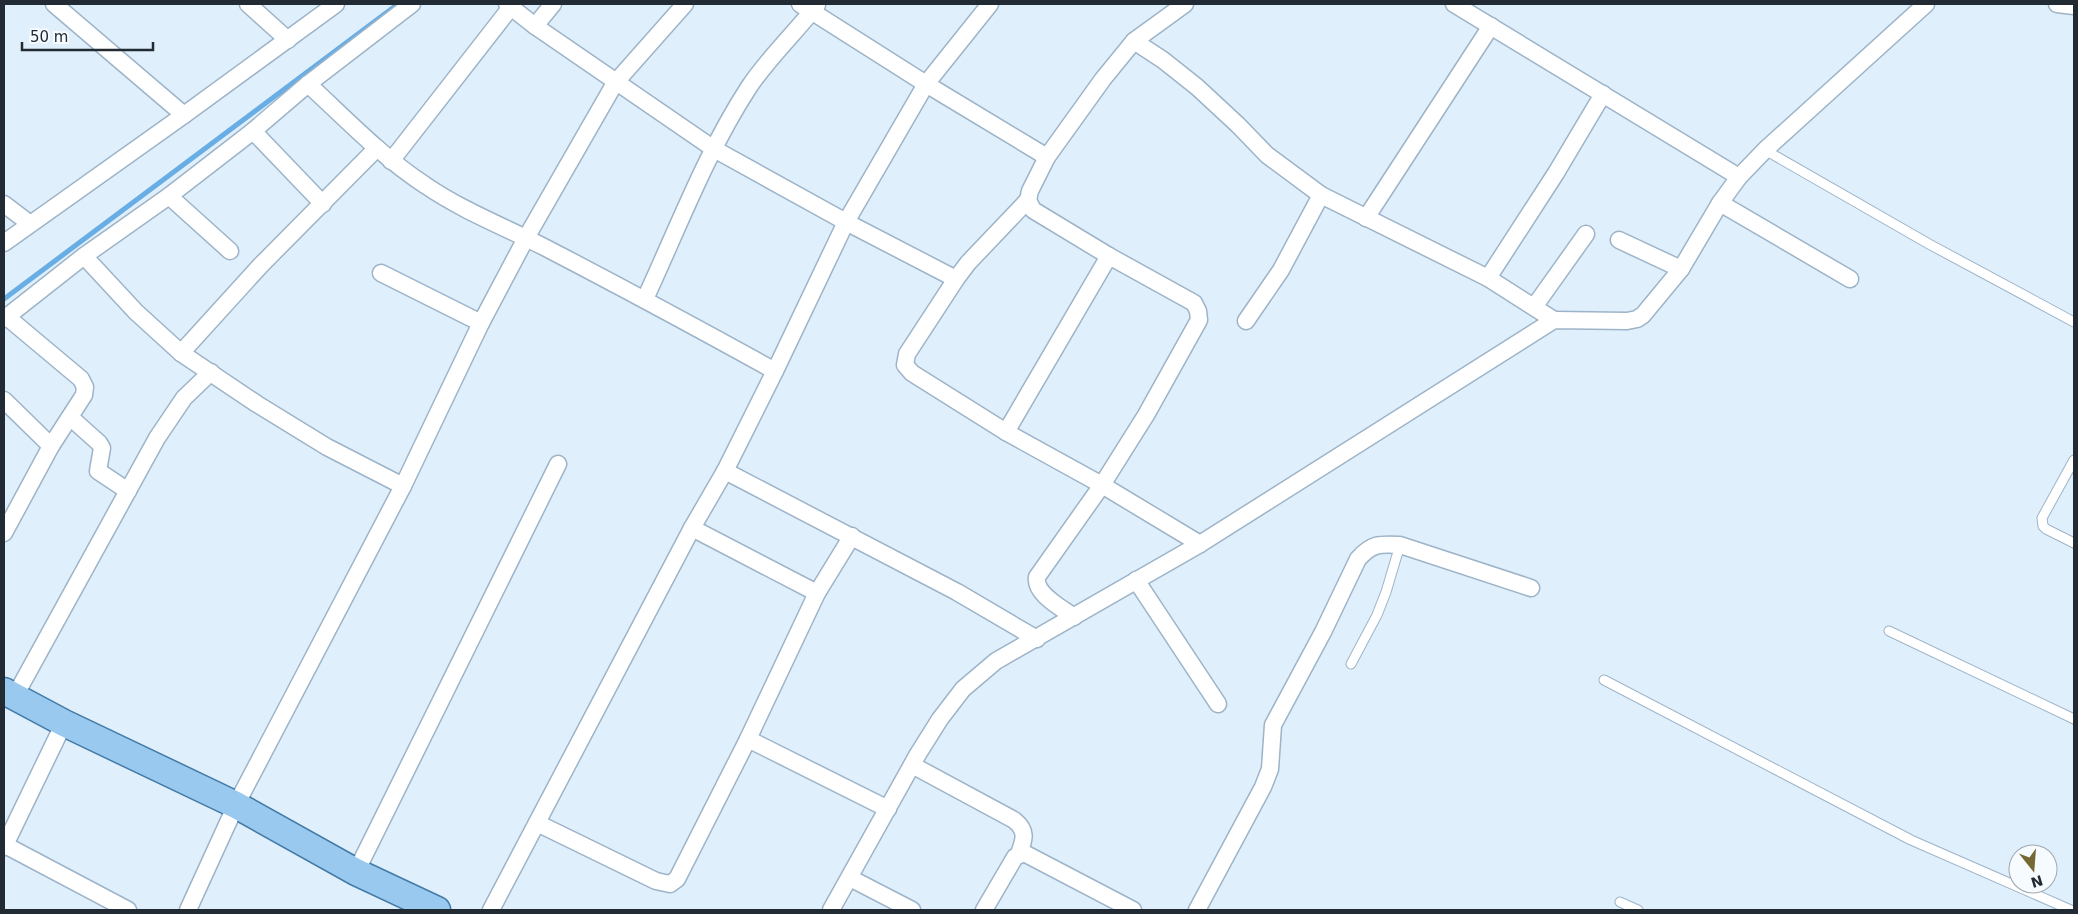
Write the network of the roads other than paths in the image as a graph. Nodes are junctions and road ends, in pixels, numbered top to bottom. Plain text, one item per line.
1 (54, 4) edge
2 (248, 4) edge
3 (336, 4) edge
4 (412, 4) edge
5 (553, 4) edge
6 (685, 4) edge
7 (990, 4) edge
8 (1185, 4) edge
9 (1454, 4) edge
10 (1926, 4) edge
11 (2057, 4) edge
12 (509, 5) edge
13 (2074, 6) edge
14 (810, 7) edge
15 (535, 26) junction
16 (1491, 26) junction
17 (288, 40) junction
18 (1134, 42) junction
19 (615, 82) junction
20 (308, 84) junction
21 (926, 84) junction
22 (1603, 94) junction
23 (184, 115) junction
24 (253, 131) junction
25 (377, 148) junction
26 (714, 149) junction
27 (1765, 150) junction
28 (1047, 157) junction
29 (391, 161) junction
30 (1739, 177) junction
31 (1321, 195) junction
32 (169, 196) junction
33 (1028, 200) junction
34 (1720, 203) junction
35 (4, 204) edge
36 (323, 204) junction
37 (1366, 218) junction
38 (846, 222) junction
39 (29, 224) junction
40 (1586, 234) dead end
41 (526, 238) junction
42 (1619, 240) dead end
43 (4, 243) edge
44 (230, 251) dead end
45 (84, 256) junction
46 (1109, 256) junction
47 (1681, 270) junction
48 (381, 273) dead end
49 (1488, 278) junction
50 (956, 279) junction
51 (1850, 279) dead end
52 (645, 299) junction
53 (1534, 307) junction
54 (6, 318) edge
55 (1554, 320) junction
56 (1246, 321) dead end
57 (2074, 322) edge
58 (481, 323) junction
59 (181, 353) junction
60 (775, 371) junction
61 (211, 372) junction
62 (4, 400) edge
63 (70, 417) junction
64 (1006, 432) junction
65 (51, 446) junction
66 (2074, 460) edge
67 (558, 464) dead end
68 (725, 471) junction
69 (1102, 485) junction
70 (403, 486) junction
71 (128, 491) junction
72 (692, 528) junction
73 (4, 533) edge
74 (852, 536) junction
75 (2074, 543) edge
76 (1200, 544) junction
77 (1400, 545) junction
78 (1136, 580) junction
79 (1531, 588) dead end
80 (817, 592) junction
81 (1074, 617) junction
82 (1889, 630) dead end
83 (1037, 640) junction
84 (1351, 664) dead end
85 (1604, 680) dead end
86 (10, 694) edge
87 (1218, 704) dead end
88 (2074, 719) edge
89 (64, 722) junction
90 (748, 739) junction
91 (912, 765) junction
92 (236, 805) junction
93 (888, 810) junction
94 (537, 823) junction
95 (4, 846) edge
96 (1019, 854) junction
97 (356, 872) junction
98 (850, 878) junction
99 (1620, 902) dead end
100 (128, 910) edge
101 (188, 910) edge
102 (437, 910) edge
103 (491, 910) edge
104 (831, 910) edge
105 (912, 910) edge
106 (984, 910) edge
107 (1134, 910) edge
108 (1198, 910) edge
109 (1638, 910) edge
110 (2071, 910) edge

1 - 23 street
2 - 17 street
3 - 17 street
4 - 20 street
5 - 15 street
6 - 19 street
7 - 21 street
8 - 18 street
9 - 16 street
10 - 27 street
11 - 13 street
12 - 15 street
12 - 29 street
14 - 21 street
14 - 26 street
15 - 19 street
16 - 22 street
16 - 37 street
17 - 23 street
18 - 28 street
18 - 31 street
19 - 26 street
19 - 41 street
20 - 24 street
20 - 25 street
21 - 28 street
21 - 38 street
22 - 30 street
22 - 49 street
23 - 39 street
24 - 32 street
24 - 36 street
25 - 29 street
25 - 36 street
26 - 38 street
26 - 52 street
27 - 30 street
27 - 57 lane
28 - 33 street
29 - 41 street
30 - 34 street
31 - 37 street
31 - 56 street
32 - 44 street
32 - 45 street
33 - 46 street
33 - 50 street
34 - 47 street
34 - 51 street
35 - 39 street
36 - 59 street
37 - 49 street
38 - 50 street
38 - 60 street
39 - 43 street
40 - 53 street
41 - 52 street
41 - 58 street
42 - 47 street
45 - 54 street
45 - 59 street
46 - 64 street
46 - 69 street
47 - 55 street
48 - 58 street
49 - 53 street
50 - 64 street
52 - 60 street
53 - 55 street
54 - 63 street
55 - 76 street
58 - 70 street
59 - 61 street
60 - 68 street
61 - 70 street
61 - 71 street
62 - 65 street
63 - 65 street
63 - 71 street
64 - 69 street
65 - 73 street
66 - 75 lane
67 - 97 street
68 - 72 street
68 - 74 street
69 - 76 street
69 - 81 street
70 - 92 street
71 - 86 street
72 - 80 street
72 - 94 street
74 - 80 street
74 - 83 street
76 - 78 street
77 - 79 street
77 - 84 lane
77 - 108 street
78 - 81 street
78 - 87 street
80 - 90 street
81 - 83 street
82 - 88 lane
83 - 91 street
85 - 110 lane
86 - 89 main road
89 - 92 main road
89 - 95 street
90 - 93 street
90 - 94 street
91 - 93 street
91 - 96 street
92 - 97 main road
92 - 101 street
93 - 98 street
94 - 103 street
95 - 100 street
96 - 106 street
96 - 107 street
97 - 102 main road
98 - 104 street
98 - 105 street
99 - 109 lane

